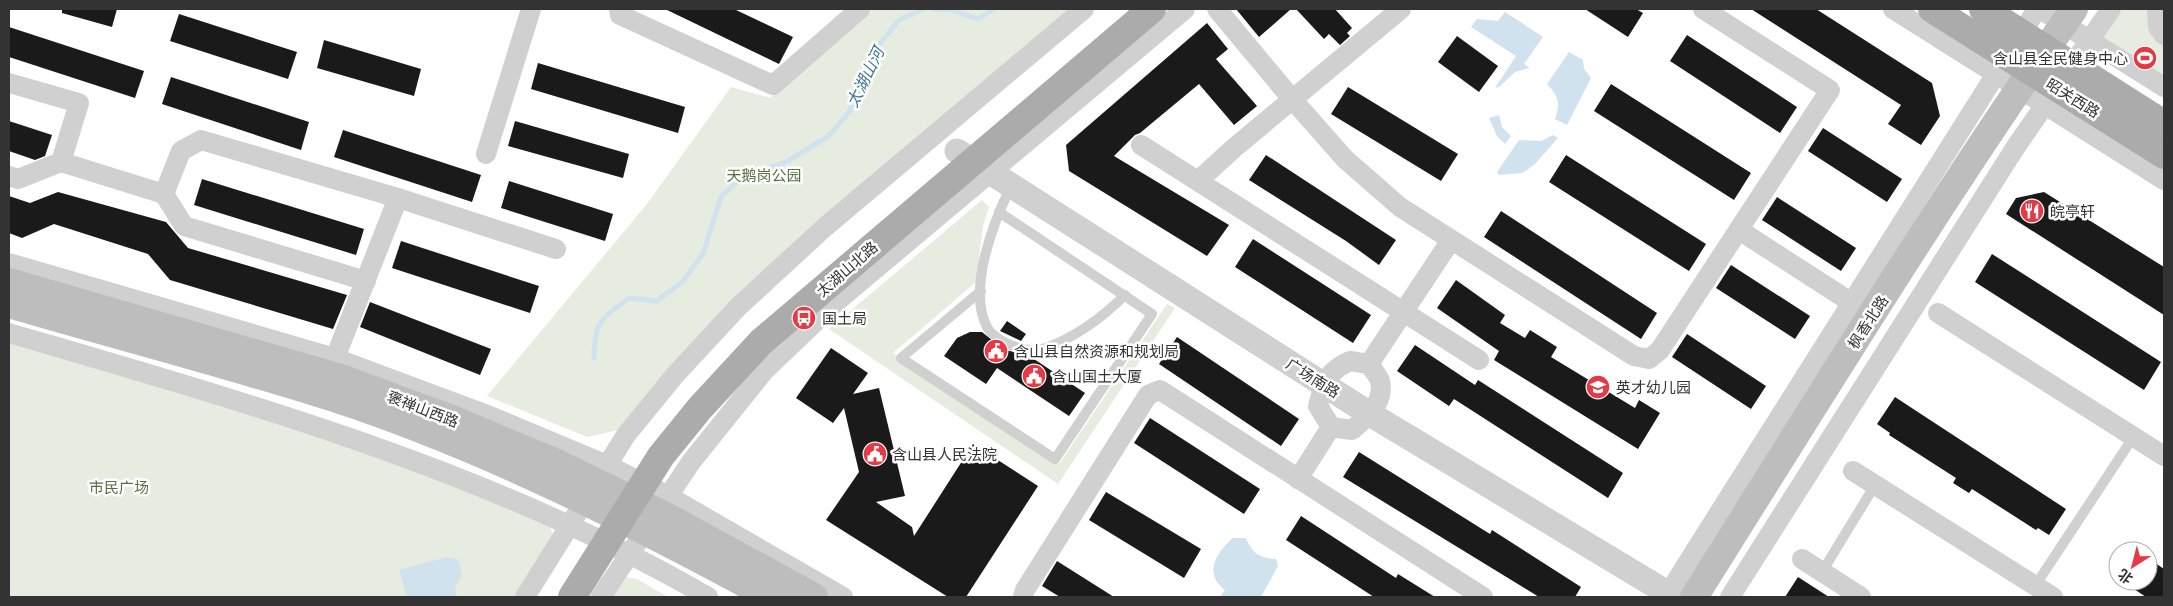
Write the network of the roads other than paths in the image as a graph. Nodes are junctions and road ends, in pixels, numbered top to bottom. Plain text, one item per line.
1 (531, 9) edge
2 (618, 9) edge
3 (860, 9) edge
4 (1084, 9) edge
5 (1125, 9) edge
6 (1152, 9) edge
7 (1185, 9) edge
8 (1217, 9) edge
9 (1401, 9) edge
10 (1703, 9) edge
11 (1893, 9) edge
12 (1932, 9) edge
13 (1983, 9) edge
14 (2036, 9) edge
15 (2040, 9) edge
16 (2112, 9) edge
17 (2157, 9) edge
18 (2068, 16) edge
19 (2021, 33) junction
20 (2164, 35) edge
21 (2090, 40) junction
22 (2046, 49) junction
23 (2001, 65) junction
24 (2072, 65) junction
25 (2025, 80) junction
26 (9, 82) edge
27 (2164, 87) edge
28 (2051, 96) junction
29 (1292, 99) junction
30 (2164, 124) edge
31 (1141, 145) dead end
32 (486, 154) dead end
33 (2164, 155) edge
34 (61, 162) junction
35 (973, 162) junction
36 (9, 176) edge
37 (1199, 180) junction
38 (2164, 180) edge
39 (1011, 186) junction
40 (164, 194) junction
41 (398, 198) junction
42 (999, 212) junction
43 (1739, 230) junction
44 (1451, 240) junction
45 (556, 249) dead end
46 (9, 263) edge
47 (366, 280) junction
48 (9, 282) edge
49 (981, 291) junction
50 (1125, 296) junction
51 (9, 304) edge
52 (1862, 309) junction
53 (1404, 312) junction
54 (1938, 313) dead end
55 (9, 333) edge
56 (335, 358) junction
57 (1479, 360) dead end
58 (1370, 364) junction
59 (1324, 385) junction
60 (1370, 414) junction
61 (1331, 427) junction
62 (2134, 436) junction
63 (2164, 456) edge
64 (1853, 471) dead end
65 (1298, 479) junction
66 (1875, 486) junction
67 (615, 492) junction
68 (656, 512) junction
69 (599, 538) junction
70 (1802, 559) dead end
71 (1822, 572) junction
72 (2036, 586) junction
73 (1675, 596) edge
74 (525, 597) edge
75 (552, 597) edge
76 (572, 597) edge
77 (601, 597) edge
78 (708, 597) edge
79 (770, 597) edge
80 (814, 597) edge
81 (843, 597) edge
82 (1023, 597) edge
83 (1483, 597) edge
84 (1730, 597) edge
85 (1861, 597) edge
86 (2053, 597) edge

1 - 32 street
2 - 3 street
4 - 67 street
5 - 35 main road, 太湖山北路
6 - 35 main road, 太湖山北路
7 - 35 street
8 - 29 street
9 - 29 street
10 - 43 street
11 - 23 street
12 - 23 main road, 昭关西路
13 - 19 main road, 昭关西路
14 - 19 street
15 - 18 street
16 - 21 street
17 - 20 street
18 - 21 street
18 - 22 main road, 枫香北路
19 - 22 main road, 昭关西路
19 - 23 street
21 - 24 street
21 - 27 street
22 - 24 main road, 昭关西路
22 - 25 main road, 枫香北路
23 - 25 main road, 昭关西路
23 - 52 street
24 - 28 street
24 - 30 main road, 昭关西路
25 - 28 main road, 昭关西路
25 - 52 main road, 枫香北路
26 - 34 street
28 - 33 main road, 昭关西路
28 - 38 street
28 - 84 street
29 - 37 street
29 - 44 street
31 - 37 street
34 - 36 street
34 - 40 street
35 - 39 street, 广场南路
35 - 67 main road, 太湖山北路
35 - 68 street
37 - 53 street
39 - 42 lane
39 - 59 street, 广场南路
40 - 41 street
40 - 47 street
41 - 45 street
41 - 47 street
42 - 49 lane
42 - 50 lane
43 - 44 street
43 - 52 street
44 - 53 street
46 - 56 street
47 - 56 street
48 - 67 main road, 褒禅山西路
49 - 50 lane
49 - 50 lane
51 - 67 main road, 褒禅山西路
52 - 73 main road, 枫香北路
53 - 57 street
53 - 58 street
54 - 62 street
55 - 69 street
56 - 67 street
58 - 59 street
58 - 60 street
59 - 60 street, 广场南路
59 - 61 street
60 - 61 street
60 - 73 street, 广场南路
61 - 65 street
62 - 63 street
62 - 72 lane
64 - 66 street
65 - 82 street
65 - 83 street
66 - 71 lane
66 - 72 street
67 - 68 main road, 褒禅山西路
67 - 68 street
67 - 69 main road, 太湖山北路
67 - 69 street
68 - 69 street
68 - 79 main road, 褒禅山西路
68 - 80 main road, 褒禅山西路
68 - 81 street
69 - 74 street
69 - 75 main road, 太湖山北路
69 - 76 main road, 太湖山北路
69 - 77 street
69 - 78 street
70 - 71 street
71 - 85 street
72 - 86 street

